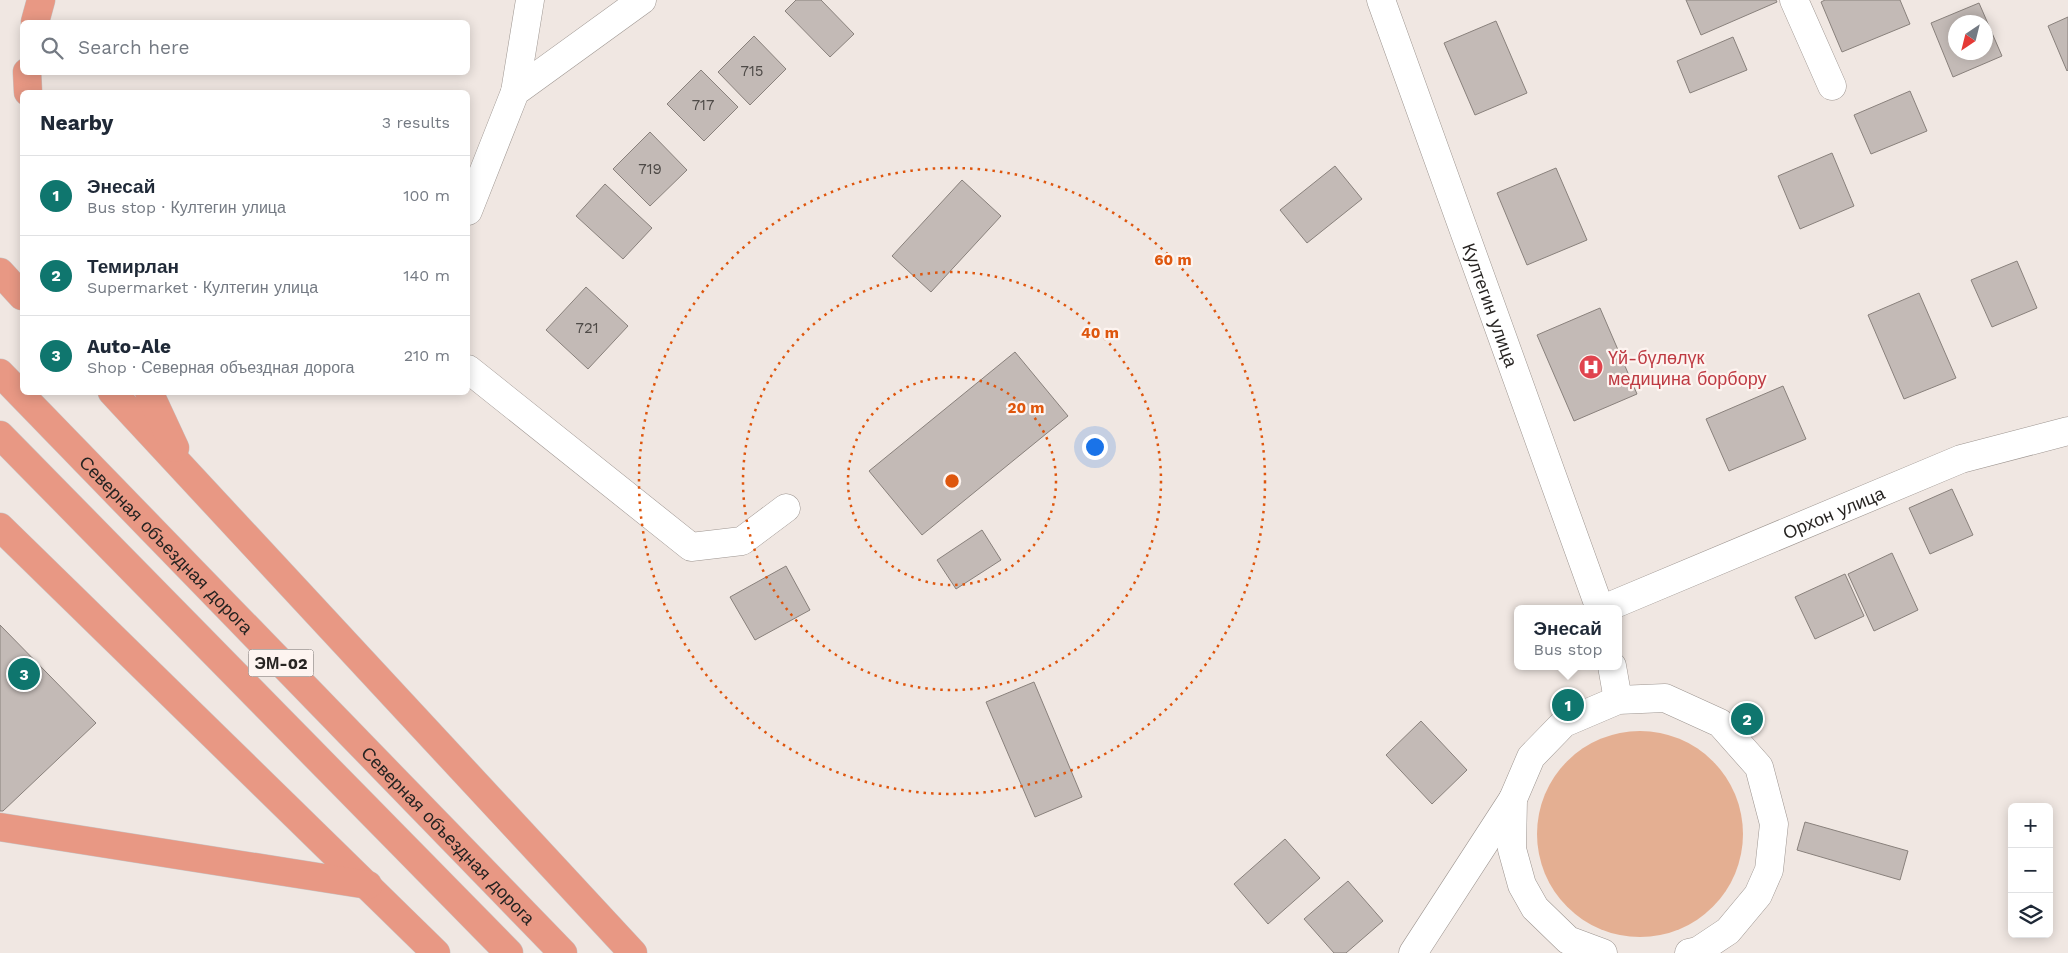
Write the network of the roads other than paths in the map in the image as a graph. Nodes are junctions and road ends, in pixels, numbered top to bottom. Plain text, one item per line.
1 (40, 0) edge
2 (530, 0) edge
3 (642, 0) edge
4 (1380, 0) edge
5 (1794, 0) edge
6 (35, 20) edge
7 (27, 75) edge
8 (1832, 86) dead end
9 (28, 90) edge
10 (515, 92) junction
11 (470, 206) edge
12 (0, 272) edge
13 (20, 294) edge
14 (470, 371) edge
15 (0, 373) edge
16 (20, 394) edge
17 (21, 395) edge
18 (115, 395) edge
19 (150, 395) edge
20 (2068, 431) edge
21 (0, 435) edge
22 (186, 472) junction
23 (786, 508) dead end
24 (0, 527) edge
25 (1601, 605) edge
26 (1612, 605) edge
27 (1613, 670) edge
28 (1618, 700) junction
29 (1513, 799) junction
30 (0, 827) edge
31 (368, 885) junction
32 (436, 953) edge
33 (509, 953) edge
34 (563, 953) edge
35 (634, 953) edge
36 (1413, 953) edge
37 (1603, 953) edge
38 (1688, 953) edge

1 - 6 highway
2 - 10 street
3 - 10 street
4 - 25 street, Култегин улица
5 - 8 street
7 - 9 highway
10 - 11 street
12 - 13 highway
14 - 23 street
15 - 16 highway, Северная объездная дорога / ЭМ-02
17 - 34 highway, Северная объездная дорога / ЭМ-02
18 - 22 highway
19 - 22 highway
20 - 26 street, Орхон улица
21 - 33 highway, ЭМ-02
22 - 35 highway
24 - 31 highway
27 - 28 street
28 - 29 street
28 - 38 street
29 - 36 street
29 - 37 street
30 - 31 highway
31 - 32 highway

